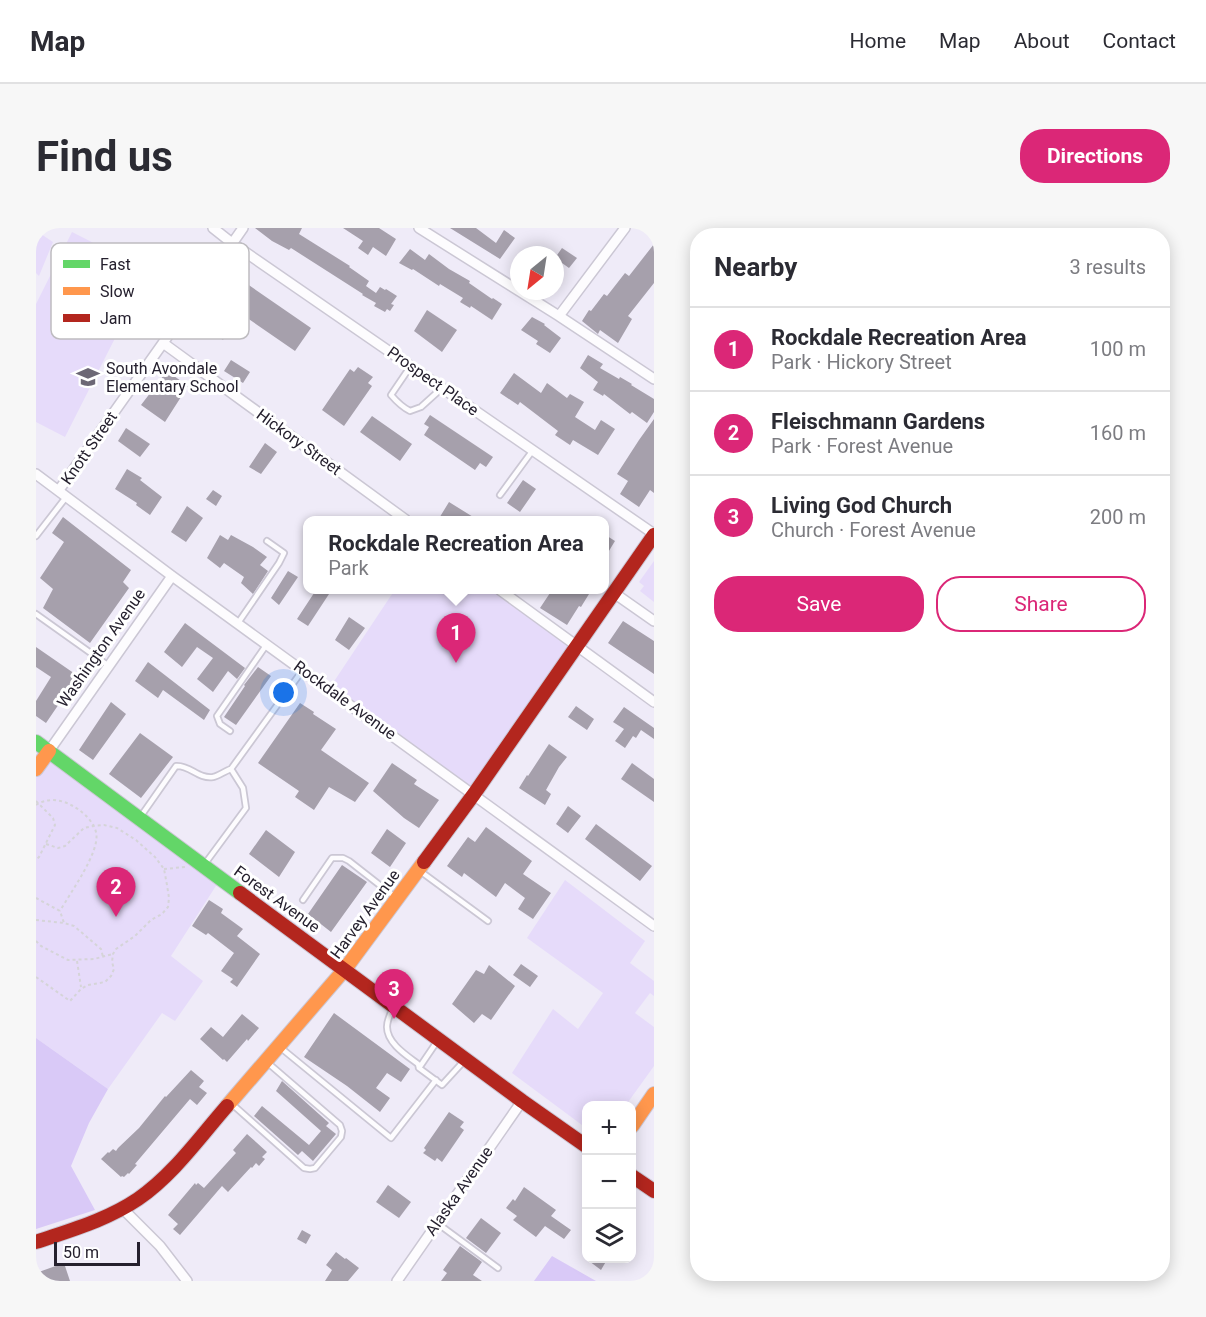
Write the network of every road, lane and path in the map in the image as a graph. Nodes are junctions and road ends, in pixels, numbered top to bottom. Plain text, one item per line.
1 (213, 228) edge
2 (243, 228) edge
3 (419, 228) edge
4 (625, 228) edge
5 (232, 243) joint
6 (249, 255) edge
7 (559, 316) junction
8 (166, 339) edge
9 (163, 343) junction
10 (411, 366) junction
11 (654, 379) edge
12 (442, 388) junction
13 (533, 450) junction
14 (36, 474) edge
15 (62, 493) junction
16 (500, 495) dead end
17 (401, 516) edge
18 (654, 534) edge
19 (36, 536) edge
20 (267, 541) dead end
21 (172, 576) junction
22 (614, 593) junction
23 (506, 594) edge
24 (36, 614) edge
25 (654, 621) edge
26 (238, 623) junction
27 (267, 644) junction
28 (577, 646) junction
29 (108, 666) junction
30 (303, 670) junction
31 (654, 702) edge
32 (230, 731) dead end
33 (36, 742) edge
34 (49, 751) junction
35 (36, 769) edge
36 (231, 769) junction
37 (474, 794) junction
38 (37, 803) edge
39 (139, 818) junction
40 (93, 826) junction
41 (46, 844) junction
42 (36, 860) edge
43 (201, 863) junction
44 (164, 869) junction
45 (418, 869) junction
46 (36, 898) edge
47 (397, 899) junction
48 (303, 900) dead end
49 (60, 911) junction
50 (36, 920) edge
51 (488, 921) dead end
52 (64, 923) junction
53 (654, 926) edge
54 (36, 941) edge
55 (113, 954) junction
56 (103, 957) junction
57 (76, 960) junction
58 (345, 969) junction
59 (36, 977) edge
60 (81, 989) junction
61 (393, 1005) junction
62 (439, 1039) junction
63 (279, 1046) junction
64 (466, 1059) junction
65 (266, 1061) junction
66 (419, 1068) junction
67 (436, 1080) junction
68 (654, 1094) edge
69 (522, 1101) junction
70 (230, 1102) junction
71 (636, 1120) edge
72 (582, 1143) edge
73 (636, 1179) edge
74 (654, 1191) edge
75 (122, 1208) junction
76 (437, 1223) junction
77 (36, 1242) edge
78 (498, 1268) dead end
79 (187, 1281) edge
80 (397, 1281) edge

1 - 5 street, Prospect Place
2 - 5 street, Knott Street
3 - 7 street
4 - 7 street
6 - 10 street, Prospect Place
7 - 11 street
8 - 9 street, Knott Street
9 - 15 street, Knott Street
9 - 17 street, Hickory Street
10 - 12 street, Prospect Place
10 - 12 lane
12 - 13 street, Prospect Place
13 - 16 lane
13 - 18 street, Prospect Place
14 - 15 street, Rockdale Avenue
15 - 19 lane
15 - 21 street, Rockdale Avenue
18 - 22 street, Harvey Avenue
20 - 26 lane
21 - 26 street, Rockdale Avenue
21 - 29 street, Washington Avenue
22 - 25 street
22 - 28 street, Harvey Avenue
23 - 28 street
24 - 29 lane
26 - 27 street, Rockdale Avenue
27 - 30 street, Rockdale Avenue
27 - 32 lane
28 - 31 street
28 - 37 street, Harvey Avenue
29 - 34 street, Washington Avenue
30 - 36 lane
30 - 37 street, Rockdale Avenue
33 - 34 street, Forest Avenue
34 - 35 street, Washington Avenue
34 - 39 street, Forest Avenue
36 - 39 lane
36 - 43 lane
37 - 45 street, Harvey Avenue
37 - 53 street, Rockdale Avenue
38 - 40 path
38 - 41 path
39 - 43 street, Forest Avenue
40 - 41 path
40 - 44 path
40 - 49 path
41 - 42 path
43 - 44 path
43 - 58 street, Forest Avenue
44 - 55 path
45 - 47 street, Harvey Avenue
45 - 51 lane
46 - 49 path
47 - 48 lane
47 - 58 street, Harvey Avenue
49 - 52 path
50 - 52 path
52 - 56 path
54 - 57 path
55 - 56 path
55 - 60 path
56 - 57 path
57 - 60 path
58 - 61 street, Forest Avenue
58 - 63 street, Harvey Avenue
59 - 60 path
61 - 62 street, Forest Avenue
61 - 66 lane
62 - 64 street, Forest Avenue
62 - 66 lane
63 - 65 street, Harvey Avenue
63 - 67 lane
64 - 67 lane
64 - 69 street, Forest Avenue
65 - 70 street, Harvey Avenue
65 - 70 lane
66 - 67 lane
68 - 71 street
69 - 72 street, Forest Avenue
69 - 76 street, Alaska Avenue
70 - 75 street, Harvey Avenue
73 - 74 street
75 - 77 street, Harvey Avenue
75 - 79 street
76 - 78 lane
76 - 80 street, Alaska Avenue

